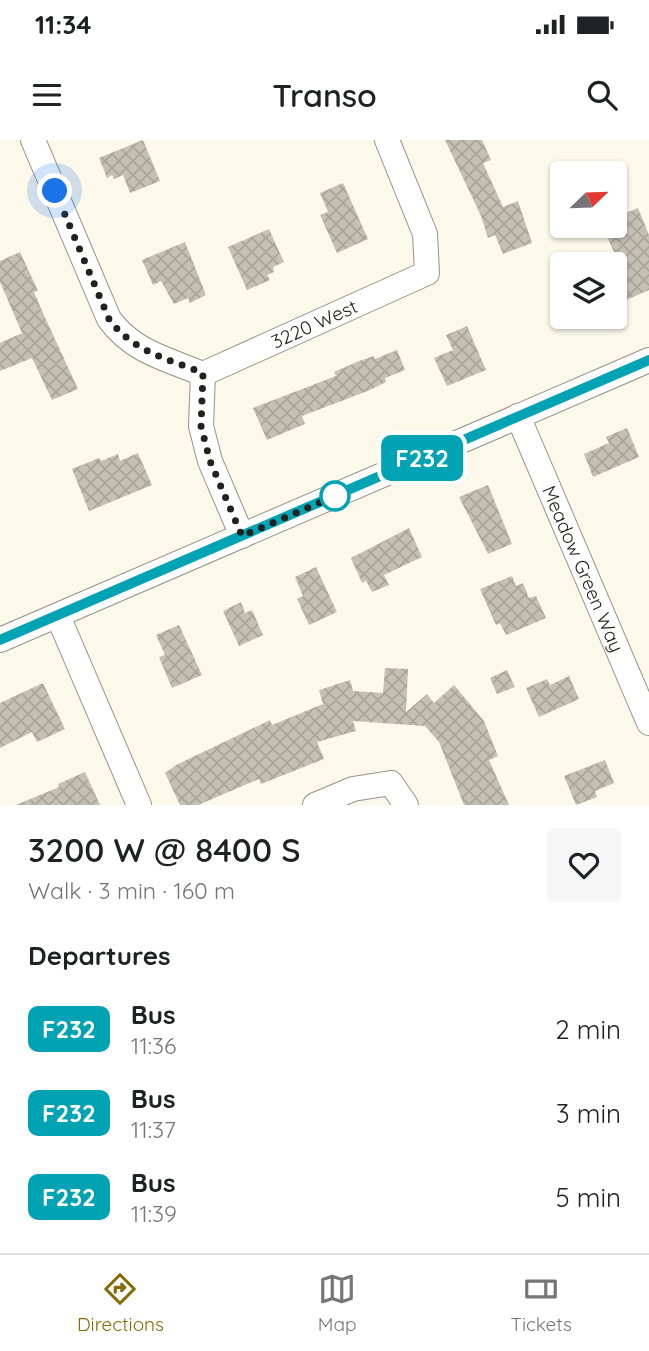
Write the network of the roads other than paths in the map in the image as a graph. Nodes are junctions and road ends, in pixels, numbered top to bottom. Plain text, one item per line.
1 (33, 140) edge
2 (387, 140) edge
3 (649, 360) edge
4 (203, 373) junction
5 (518, 416) junction
6 (242, 536) junction
7 (58, 615) junction
8 (0, 640) edge
9 (649, 723) edge
10 (139, 805) edge
11 (315, 805) edge
12 (406, 805) edge

1 - 4 street
2 - 4 street, 3220 West
3 - 5 street
4 - 6 street
5 - 6 street
5 - 9 street, Meadow Green Way
6 - 7 street
7 - 8 street
7 - 10 street
11 - 12 street

